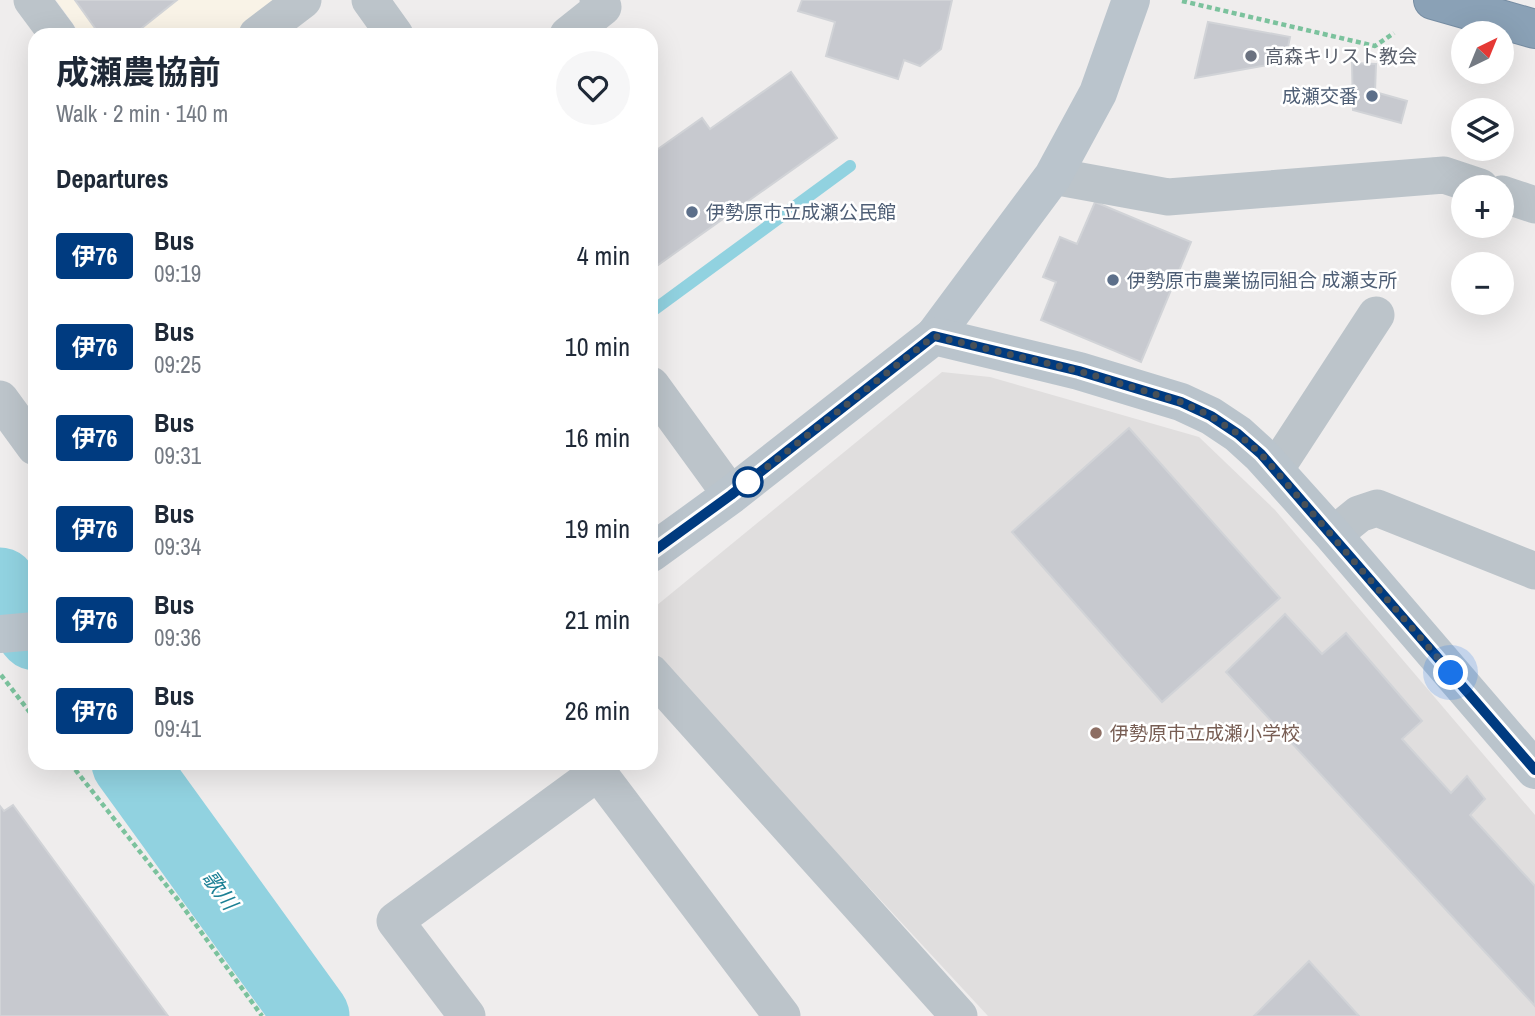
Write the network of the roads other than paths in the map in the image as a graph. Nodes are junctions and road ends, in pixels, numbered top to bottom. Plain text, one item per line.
1 (32, 0) edge
2 (303, 0) edge
3 (370, 0) edge
4 (1131, 0) edge
5 (1433, 0) edge
6 (607, 13) edge
7 (53, 28) edge
8 (266, 28) edge
9 (390, 28) edge
10 (580, 28) edge
11 (1535, 29) edge
12 (1053, 176) junction
13 (1451, 177) edge
14 (1514, 198) edge
15 (1535, 205) edge
16 (1376, 333) dead end
17 (934, 336) junction
18 (658, 395) edge
19 (0, 399) edge
20 (28, 437) edge
21 (1275, 470) junction
22 (731, 495) junction
23 (1333, 536) junction
24 (658, 548) edge
25 (1535, 571) edge
26 (28, 632) edge
27 (0, 634) edge
28 (658, 681) edge
29 (591, 770) edge
30 (596, 770) edge
31 (1535, 770) edge
32 (467, 1016) edge
33 (782, 1016) edge
34 (959, 1016) edge

1 - 7 street
2 - 8 street
3 - 9 street
4 - 12 street
5 - 11 highway
6 - 10 street
12 - 13 street
12 - 17 street
14 - 15 street
16 - 21 street
17 - 21 street
17 - 22 street
18 - 22 street
19 - 20 street
21 - 23 street
22 - 24 street
23 - 25 street
23 - 31 street
26 - 27 street
28 - 34 street
29 - 32 street
30 - 33 street

